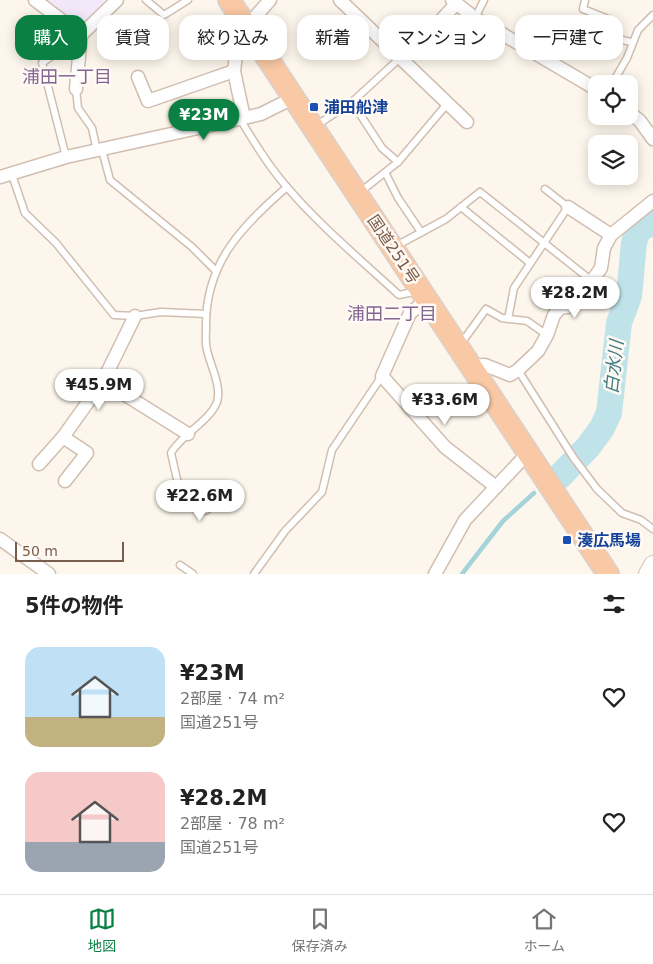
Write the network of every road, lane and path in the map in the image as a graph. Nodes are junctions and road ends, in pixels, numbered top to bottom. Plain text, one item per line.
1 (35, 0) edge
2 (117, 0) edge
3 (146, 0) edge
4 (188, 0) edge
5 (270, 0) edge
6 (340, 0) edge
7 (484, 0) edge
8 (585, 0) edge
9 (454, 2) edge
10 (55, 15) edge
11 (239, 15) edge
12 (442, 15) edge
13 (471, 15) edge
14 (476, 15) edge
15 (653, 15) edge
16 (87, 29) edge
17 (505, 36) edge
18 (379, 37) edge
19 (631, 42) junction
20 (45, 60) edge
21 (79, 60) edge
22 (235, 60) edge
23 (270, 60) edge
24 (401, 60) edge
25 (403, 60) edge
26 (234, 71) junction
27 (617, 75) edge
28 (138, 77) dead end
29 (588, 84) edge
30 (76, 89) joint
31 (295, 97) junction
32 (352, 102) junction
33 (447, 104) junction
34 (242, 119) junction
35 (638, 119) edge
36 (467, 122) dead end
37 (313, 127) junction
38 (653, 139) edge
39 (100, 151) junction
40 (66, 157) junction
41 (398, 162) junction
42 (386, 174) junction
43 (6, 175) edge
44 (287, 187) junction
45 (545, 189) dead end
46 (358, 194) junction
47 (653, 201) edge
48 (461, 207) junction
49 (568, 207) junction
50 (420, 232) junction
51 (611, 235) junction
52 (544, 245) junction
53 (392, 248) junction
54 (530, 263) junction
55 (216, 271) junction
56 (592, 281) junction
57 (424, 295) junction
58 (206, 314) junction
59 (135, 316) junction
60 (508, 319) junction
61 (547, 335) junction
62 (458, 348) junction
63 (469, 366) junction
64 (518, 370) junction
65 (382, 376) junction
66 (103, 381) junction
67 (188, 434) junction
68 (63, 437) junction
69 (527, 454) junction
70 (39, 464) dead end
71 (65, 481) dead end
72 (178, 488) joint
73 (496, 488) junction
74 (221, 489) dead end
75 (653, 529) edge
76 (0, 539) edge
77 (180, 565) dead end
78 (653, 565) edge
79 (49, 574) edge
80 (194, 574) edge
81 (254, 574) edge
82 (435, 574) edge
83 (608, 574) edge
84 (648, 574) edge

1 - 10 street
2 - 16 street
3 - 4 lane
5 - 11 street
6 - 18 street
7 - 14 lane
8 - 19 lane
9 - 12 street
9 - 13 street
15 - 19 lane
17 - 29 street
19 - 27 lane
20 - 40 lane
21 - 30 street
22 - 26 street
23 - 31 highway, 国道251号
24 - 32 lane
25 - 33 street
26 - 28 street
26 - 34 street
30 - 39 lane
31 - 34 street
31 - 37 highway, 国道251号
32 - 37 lane
32 - 41 lane
33 - 36 street
33 - 41 lane
34 - 39 street
34 - 44 lane
35 - 38 street
37 - 46 highway, 国道251号
39 - 40 street
39 - 55 lane
40 - 43 street
41 - 42 lane
42 - 46 lane
42 - 50 lane
43 - 59 lane
44 - 55 lane
44 - 57 lane
45 - 49 lane
46 - 53 highway, 国道251号
47 - 51 street
48 - 50 lane
48 - 52 lane
48 - 54 lane
49 - 51 street
49 - 52 lane
50 - 53 lane
51 - 56 street
52 - 54 lane
52 - 56 lane
53 - 57 highway, 国道251号
54 - 60 lane
55 - 58 lane
56 - 61 street
57 - 62 highway, 国道251号
57 - 65 street
58 - 59 lane
58 - 67 lane
59 - 66 street
60 - 61 lane
60 - 62 lane
61 - 64 street
62 - 63 highway, 国道251号
63 - 64 street
63 - 69 highway, 国道251号
64 - 75 lane
65 - 73 street
65 - 81 lane
66 - 67 street
66 - 68 street
67 - 72 lane
68 - 70 street
68 - 71 street
69 - 73 street
69 - 83 highway, 国道251号
72 - 74 street
73 - 82 street
76 - 79 street
77 - 80 lane
78 - 84 main road

